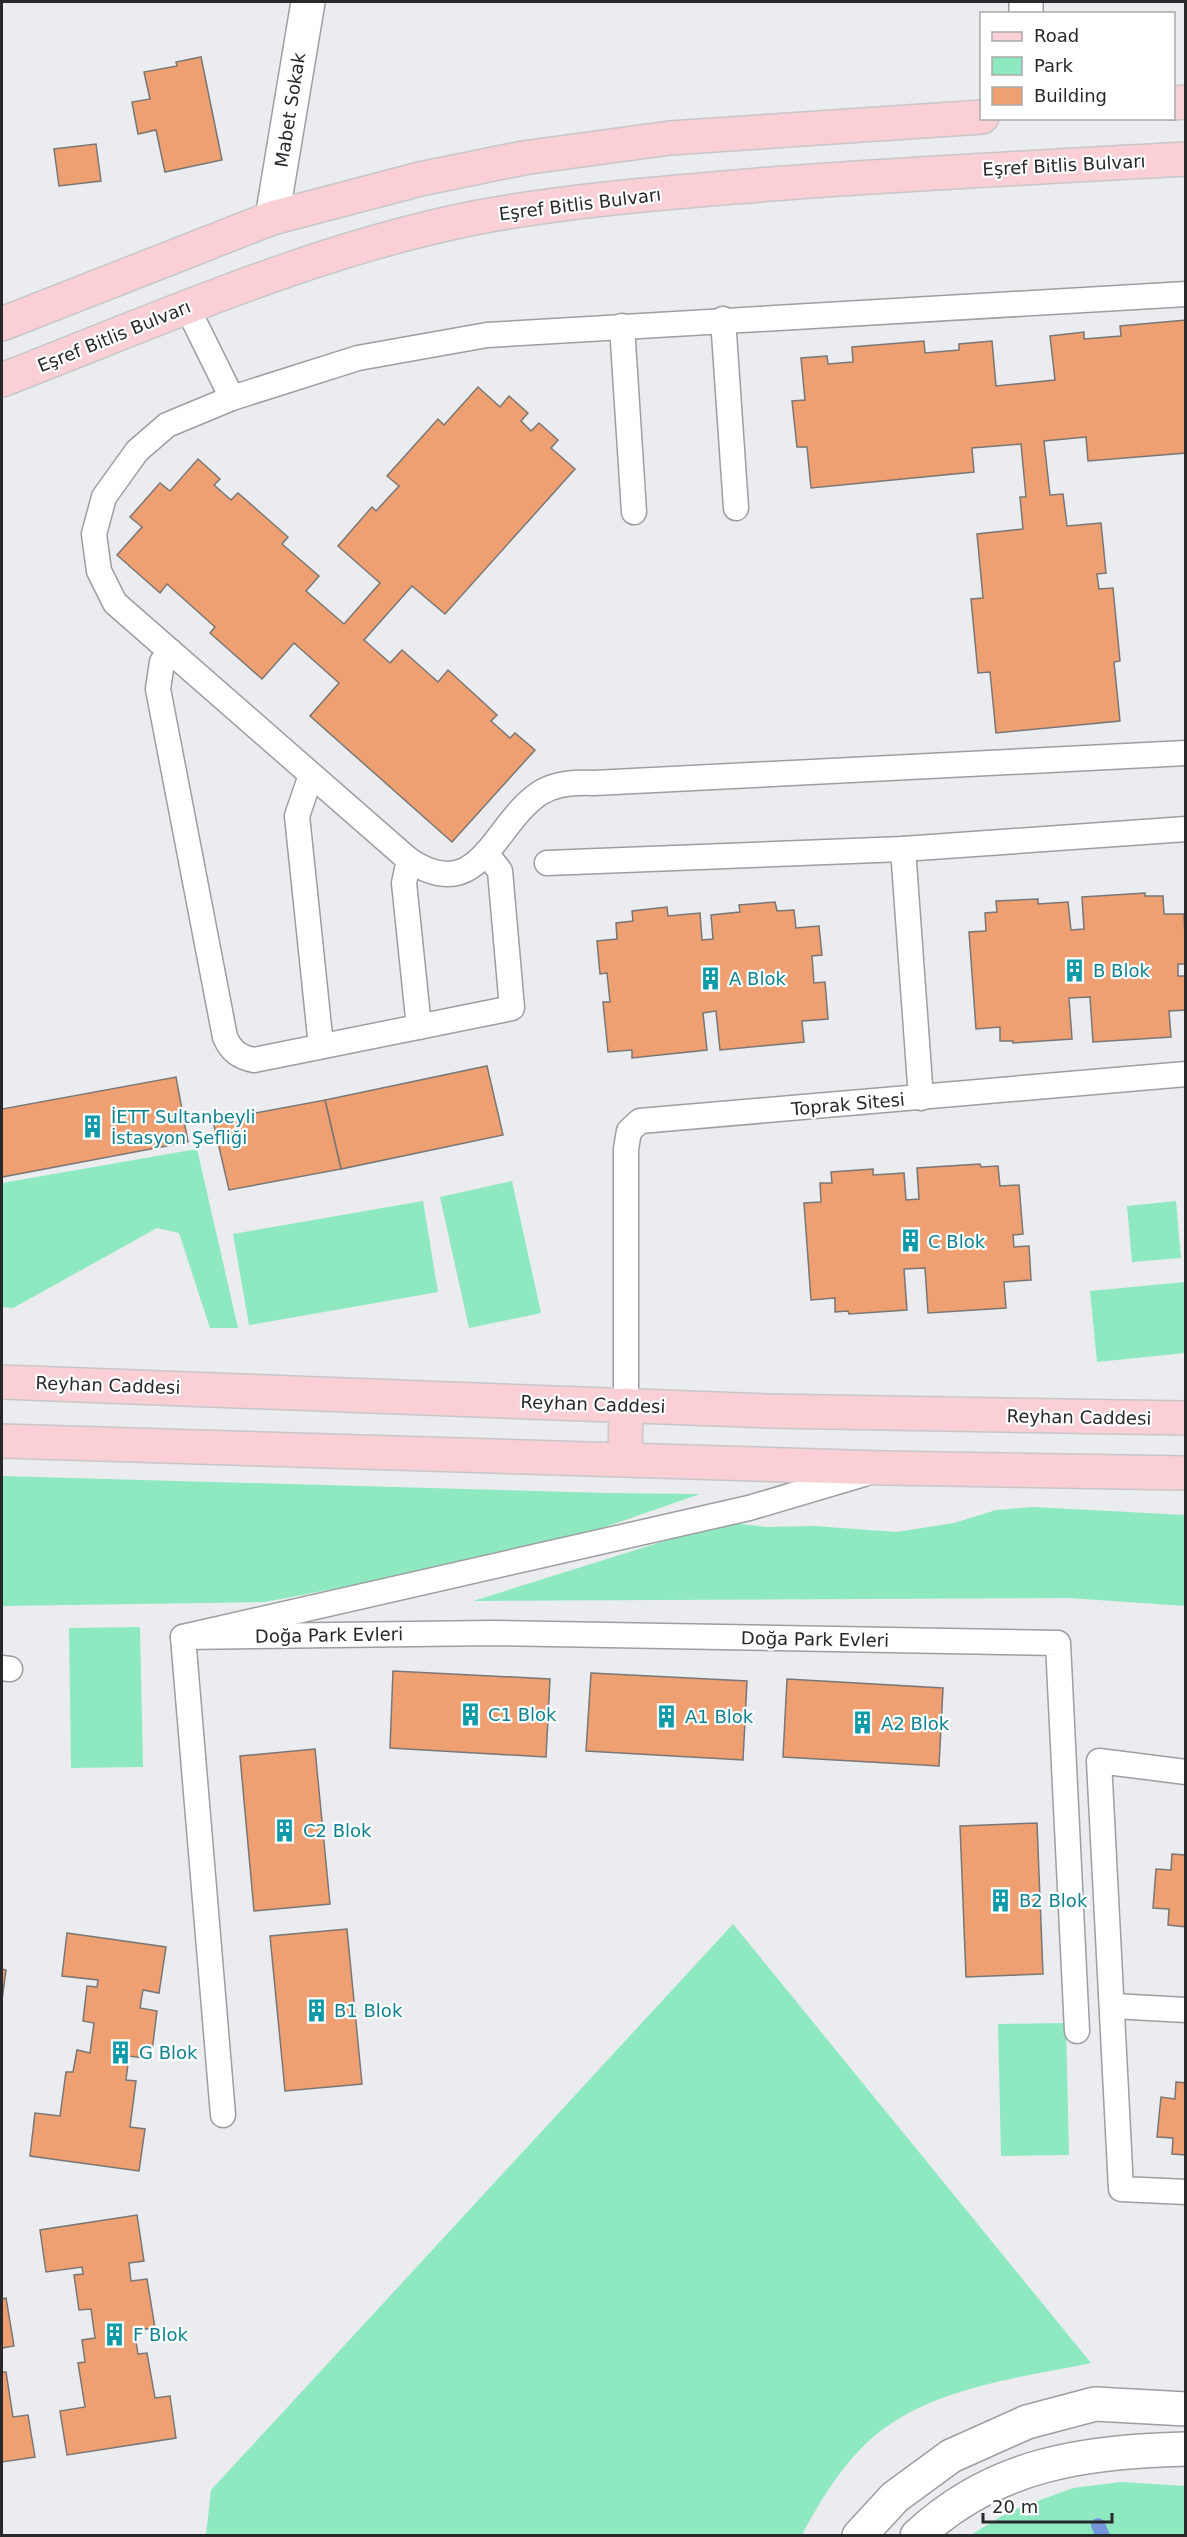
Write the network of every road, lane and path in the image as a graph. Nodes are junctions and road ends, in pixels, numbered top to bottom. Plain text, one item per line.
1 (308, 2) edge
2 (980, 117) edge
3 (1185, 159) edge
4 (272, 218) junction
5 (1185, 294) edge
6 (187, 307) junction
7 (723, 320) junction
8 (2, 324) edge
9 (621, 326) junction
10 (2, 380) edge
11 (232, 398) junction
12 (736, 508) dead end
13 (634, 512) dead end
14 (170, 651) junction
15 (1185, 753) edge
16 (311, 775) junction
17 (1185, 829) edge
18 (903, 849) junction
19 (486, 854) junction
20 (409, 860) junction
21 (547, 863) dead end
22 (419, 1027) junction
23 (321, 1047) junction
24 (1185, 1074) edge
25 (921, 1098) junction
26 (2, 1382) edge
27 (626, 1405) junction
28 (1185, 1418) edge
29 (2, 1441) edge
30 (625, 1460) junction
31 (884, 1468) junction
32 (1185, 1473) edge
33 (183, 1637) junction
34 (1185, 1772) edge
35 (1113, 2006) junction
36 (1185, 2010) edge
37 (1077, 2031) dead end
38 (223, 2115) dead end
39 (1185, 2192) edge
40 (1185, 2409) edge
41 (1185, 2449) edge
42 (859, 2535) edge
43 (917, 2535) edge

1 - 4 street, Mabet Sokak
2 - 4 main road
3 - 6 main road, Eşref Bitlis Bulvarı
4 - 8 main road
5 - 7 lane
6 - 10 main road, Eşref Bitlis Bulvarı
6 - 11 lane
7 - 9 lane
7 - 12 lane
9 - 11 lane
9 - 13 lane
11 - 14 lane
14 - 16 lane
14 - 23 lane
15 - 19 lane
16 - 20 lane
16 - 23 lane
17 - 18 lane
18 - 21 lane
18 - 25 lane, Toprak Sitesi
19 - 20 lane
19 - 22 lane
20 - 22 lane
22 - 23 lane
24 - 25 lane
25 - 27 lane, Toprak Sitesi
26 - 27 main road, Reyhan Caddesi
27 - 28 main road, Reyhan Caddesi
27 - 30 main road
29 - 30 main road
30 - 31 main road
31 - 32 main road
31 - 33 lane, Doğa Park Evleri
33 - 37 lane, Doğa Park Evleri
33 - 38 lane
34 - 35 lane
35 - 36 lane
35 - 39 lane
40 - 42 street
41 - 43 street

